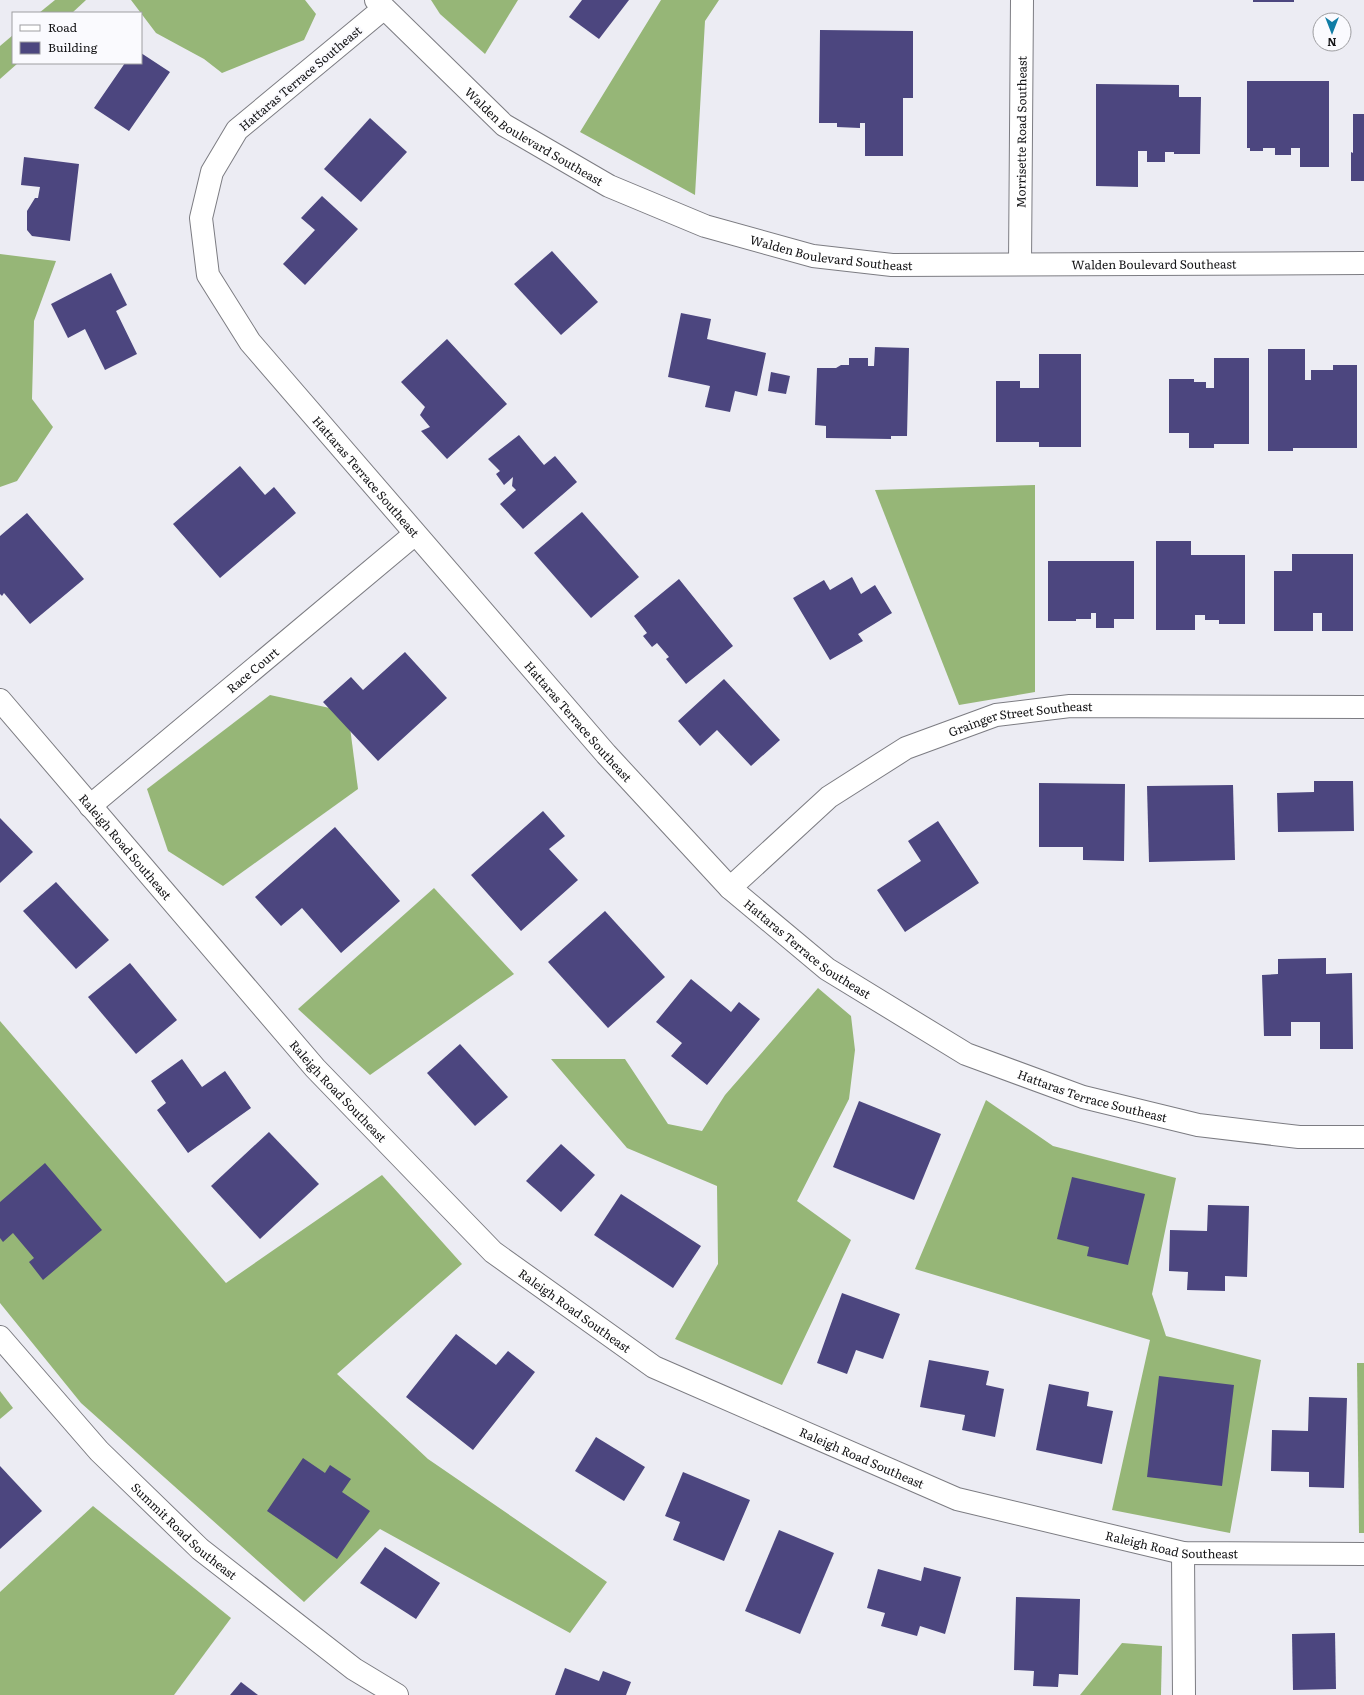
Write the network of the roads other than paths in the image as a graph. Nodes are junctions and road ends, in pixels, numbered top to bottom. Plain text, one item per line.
1 (1022, 0) edge
2 (380, 4) edge
3 (1020, 264) junction
4 (1364, 264) edge
5 (415, 534) junction
6 (0, 700) edge
7 (1364, 707) edge
8 (90, 806) junction
9 (730, 888) junction
10 (1364, 1137) edge
11 (0, 1337) edge
12 (1183, 1553) junction
13 (1364, 1554) edge
14 (397, 1695) edge
15 (1184, 1695) edge

1 - 3 street, Morrisette Road Southeast
2 - 3 street, Walden Boulevard Southeast
2 - 5 street, Hattaras Terrace Southeast
3 - 4 street, Walden Boulevard Southeast
5 - 8 street, Race Court
5 - 9 street, Hattaras Terrace Southeast
6 - 8 street, Raleigh Road Southeast
7 - 9 street, Grainger Street Southeast
8 - 12 street, Raleigh Road Southeast
9 - 10 street, Hattaras Terrace Southeast
11 - 14 street, Summit Road Southeast
12 - 13 street, Raleigh Road Southeast
12 - 15 street

